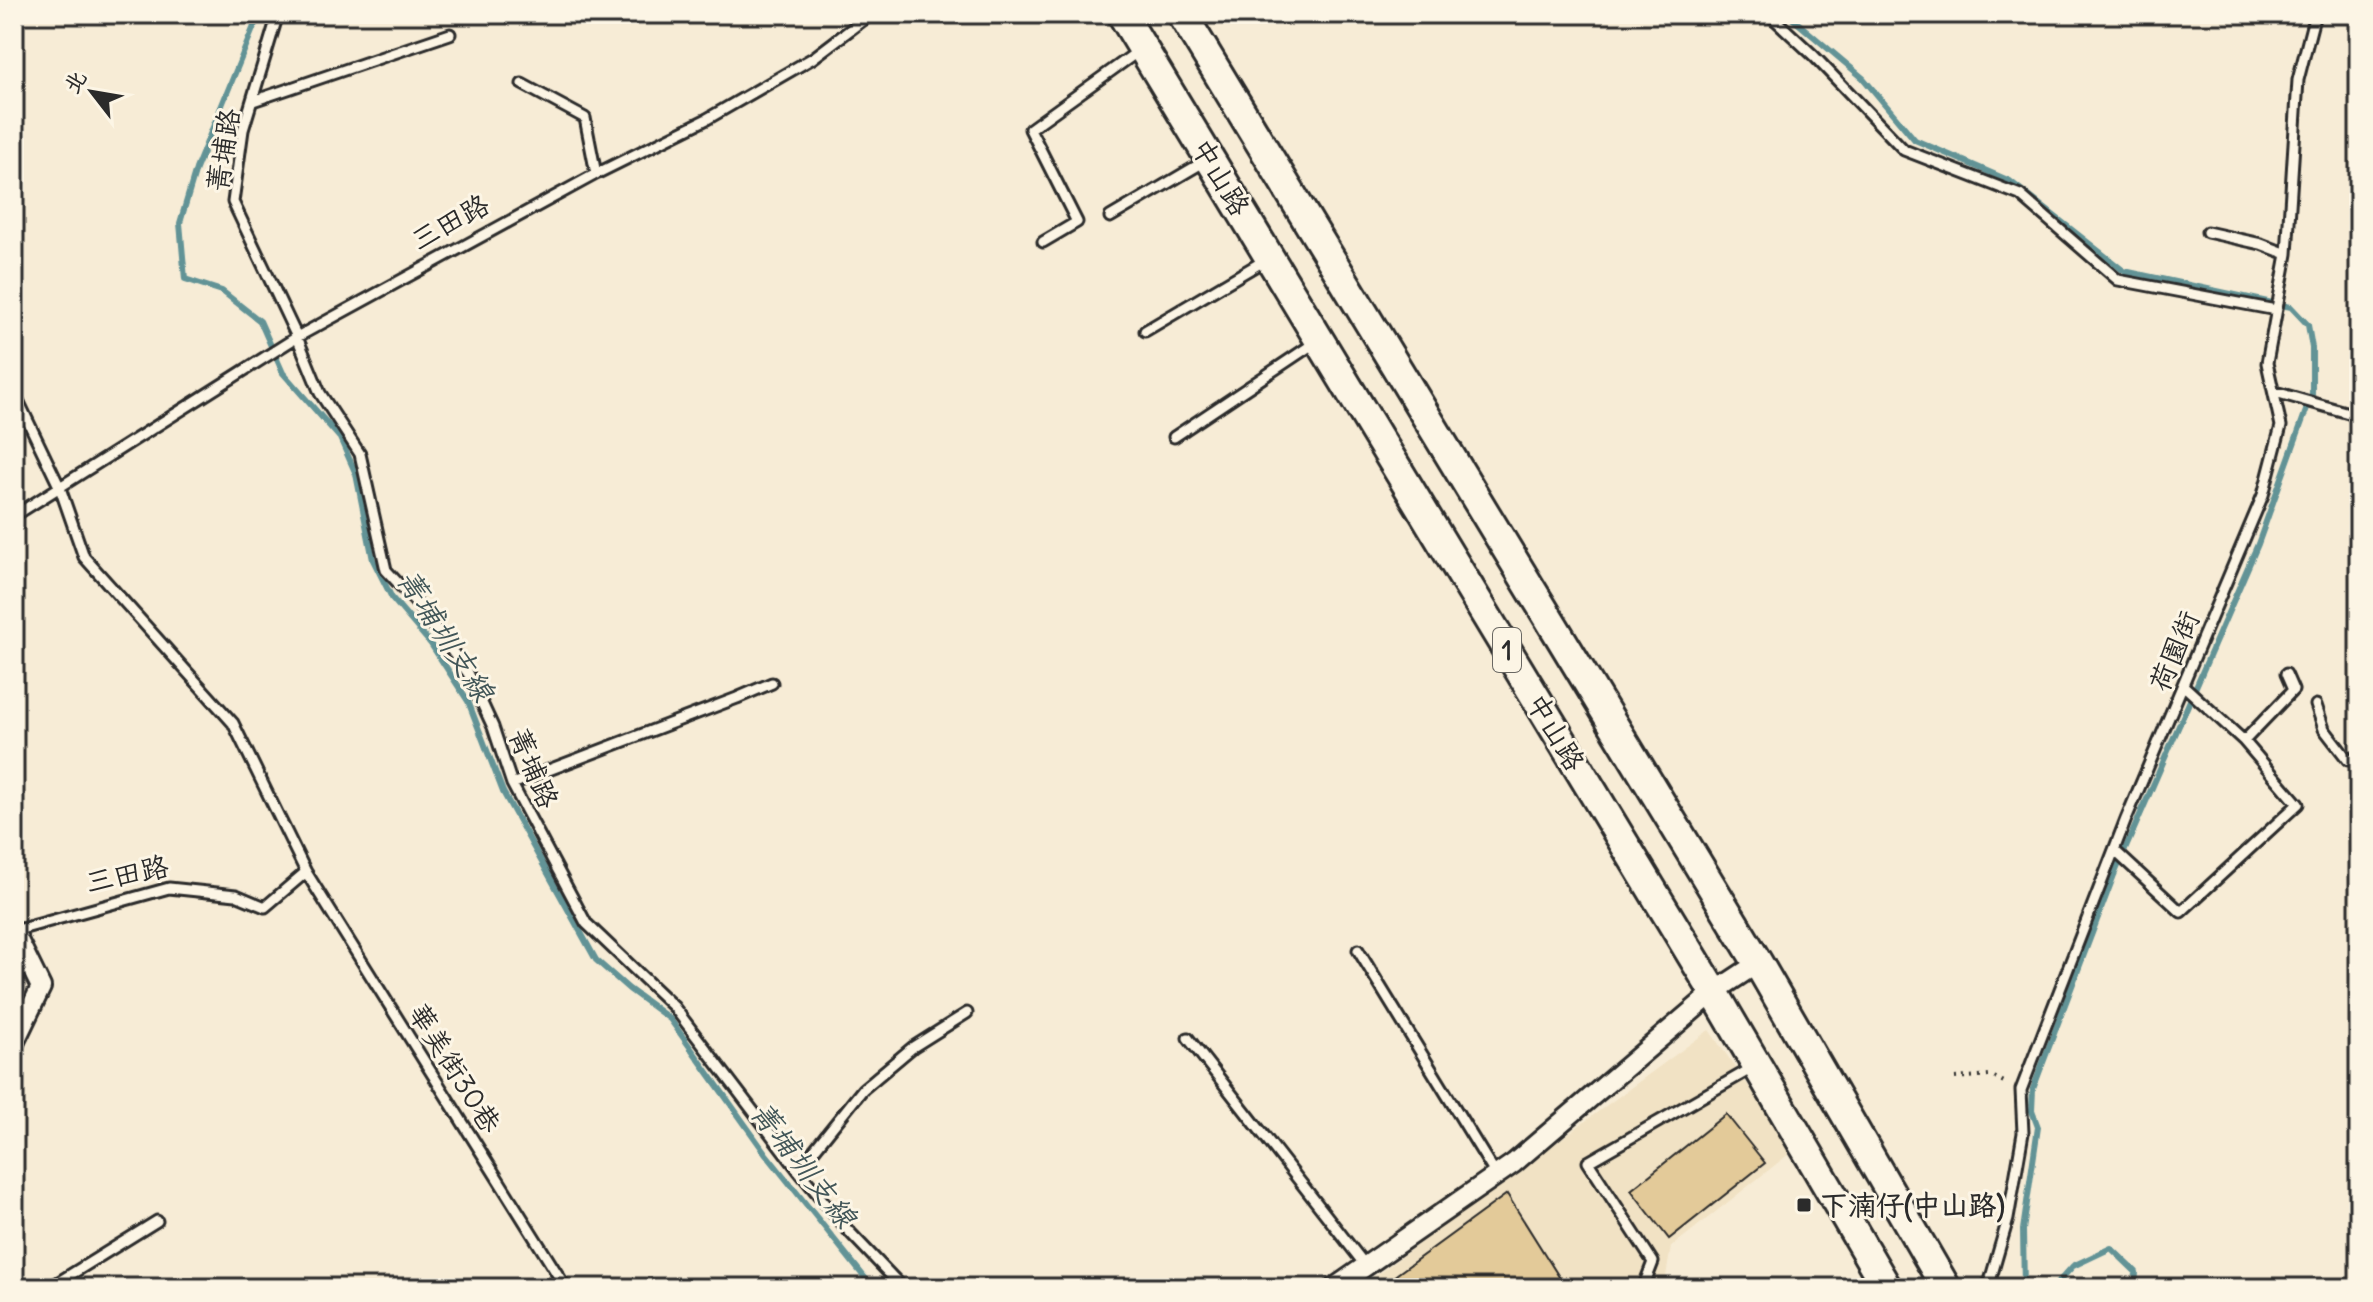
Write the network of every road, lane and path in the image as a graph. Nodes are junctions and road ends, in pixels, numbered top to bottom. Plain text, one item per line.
1 (278, 14) edge
2 (871, 14) edge
3 (1122, 14) edge
4 (1182, 14) edge
5 (1769, 14) edge
6 (2315, 14) edge
7 (450, 34) dead end
8 (1142, 48) junction
9 (522, 84) dead end
10 (253, 101) junction
11 (1210, 159) junction
12 (596, 174) junction
13 (1110, 217) dead end
14 (2207, 232) dead end
15 (1043, 242) dead end
16 (2287, 254) junction
17 (1270, 258) junction
18 (2276, 310) junction
19 (1145, 331) dead end
20 (297, 337) junction
21 (1319, 340) junction
22 (14, 392) edge
23 (2275, 392) junction
24 (2359, 416) edge
25 (1174, 437) dead end
26 (60, 488) junction
27 (14, 516) edge
28 (2286, 674) dead end
29 (772, 683) dead end
30 (2184, 686) junction
31 (2316, 705) dead end
32 (2244, 741) junction
33 (2359, 759) edge
34 (512, 784) junction
35 (2114, 850) junction
36 (306, 872) junction
37 (14, 931) edge
38 (1358, 950) dead end
39 (1758, 963) junction
40 (1714, 992) junction
41 (967, 1013) dead end
42 (1188, 1038) dead end
43 (14, 1043) edge
44 (1757, 1065) junction
45 (1955, 1078) dead end
46 (2021, 1090) junction
47 (798, 1170) junction
48 (1496, 1175) junction
49 (157, 1221) dead end
50 (1365, 1265) junction
51 (49, 1288) edge
52 (566, 1288) edge
53 (903, 1288) edge
54 (1334, 1288) edge
55 (1643, 1288) edge
56 (1887, 1288) edge
57 (1946, 1288) edge
58 (1984, 1288) edge

1 - 10 lane, 菁埔路
2 - 12 lane, 三田路
3 - 8 main road, 中山路 / 1
4 - 39 main road, 中山路 / 1
5 - 18 lane
6 - 16 lane, 荷園街
7 - 10 lane
8 - 11 main road, 中山路 / 1
8 - 15 lane
9 - 12 lane
10 - 20 lane, 菁埔路
11 - 13 lane
11 - 17 main road, 中山路 / 1
12 - 20 lane, 三田路
14 - 16 lane
16 - 18 lane, 荷園街
17 - 19 lane
17 - 21 main road, 中山路 / 1
18 - 23 lane, 荷園街
20 - 26 lane, 三田路
20 - 34 lane, 菁埔路
21 - 25 lane
21 - 40 main road, 中山路 / 1
22 - 26 lane
23 - 24 lane
23 - 30 lane, 荷園街
26 - 27 lane, 三田路
26 - 36 lane
28 - 32 lane
29 - 34 lane
30 - 32 lane
30 - 35 lane, 荷園街
31 - 33 lane
32 - 35 lane
34 - 47 lane, 菁埔路
35 - 46 lane, 荷園街
36 - 37 lane, 三田路
36 - 52 lane, 華美街30巷
37 - 43 street, 三田路
38 - 48 lane
39 - 40 street
39 - 57 main road, 中山路 / 1
40 - 44 main road, 中山路 / 1
40 - 48 street
41 - 47 lane
42 - 50 lane
44 - 55 lane
44 - 56 main road, 中山路 / 1
45 - 46 path
46 - 58 lane, 荷園街
47 - 53 lane, 菁埔路
48 - 50 street
49 - 51 lane
50 - 54 street

